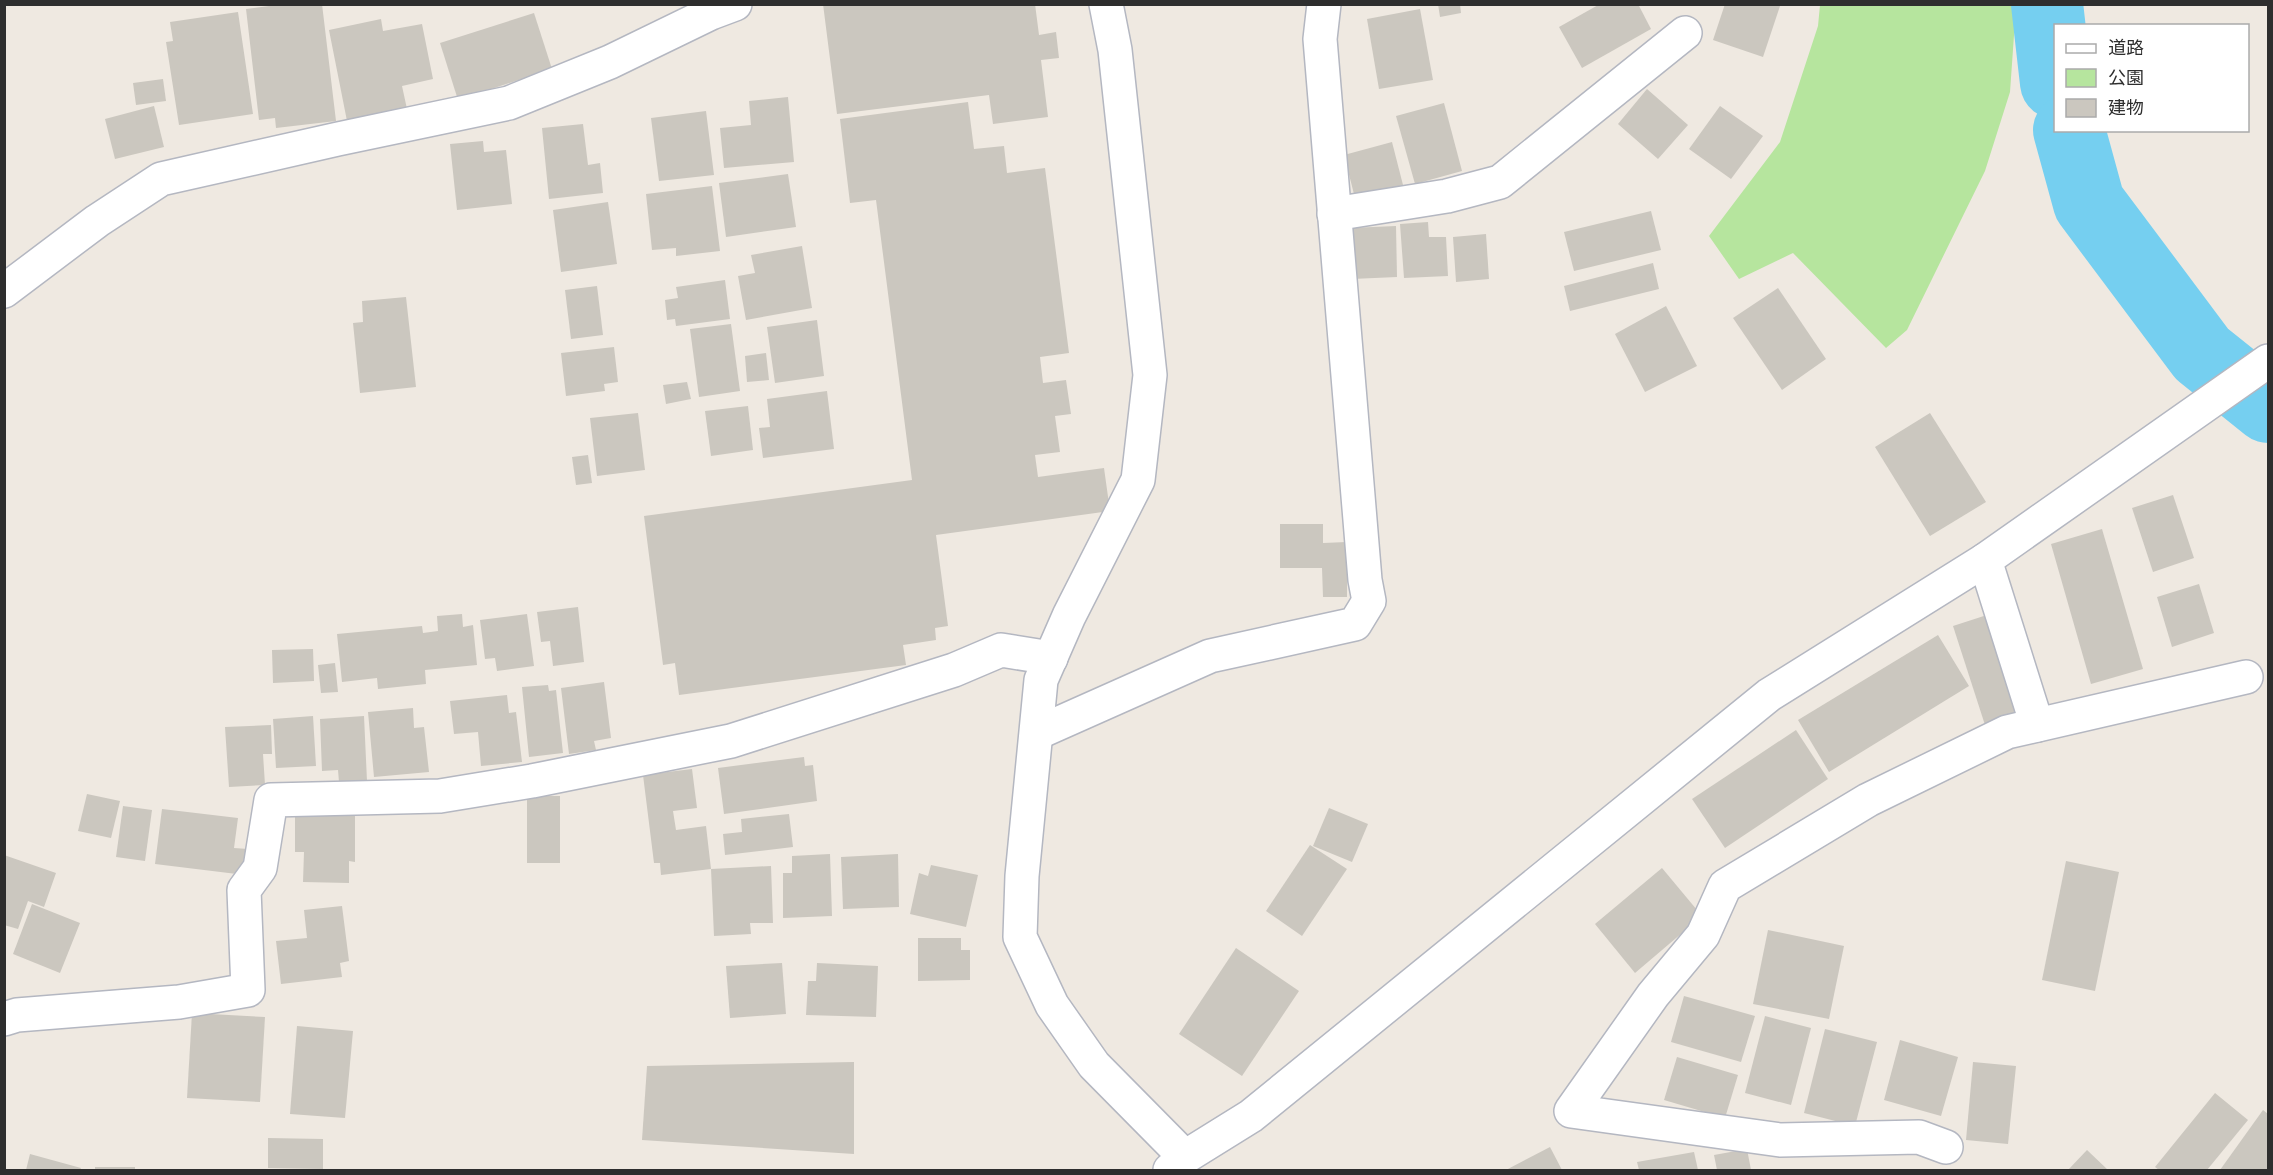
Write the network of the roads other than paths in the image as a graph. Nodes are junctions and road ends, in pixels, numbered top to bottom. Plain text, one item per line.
1 (735, 4) edge
2 (1106, 4) edge
3 (1324, 4) edge
4 (1685, 33) dead end
5 (1334, 214) junction
6 (4, 291) edge
7 (2261, 366) edge
8 (1985, 560) junction
9 (1051, 658) junction
10 (2246, 677) dead end
11 (2037, 725) junction
12 (1037, 733) junction
13 (4, 1019) edge
14 (1946, 1147) dead end
15 (1178, 1164) edge

1 - 6 street
2 - 9 street
3 - 5 street
4 - 5 street
5 - 12 street
7 - 8 street
8 - 11 street
8 - 15 street
9 - 12 street
9 - 13 street
10 - 11 street
11 - 14 street
12 - 15 street

